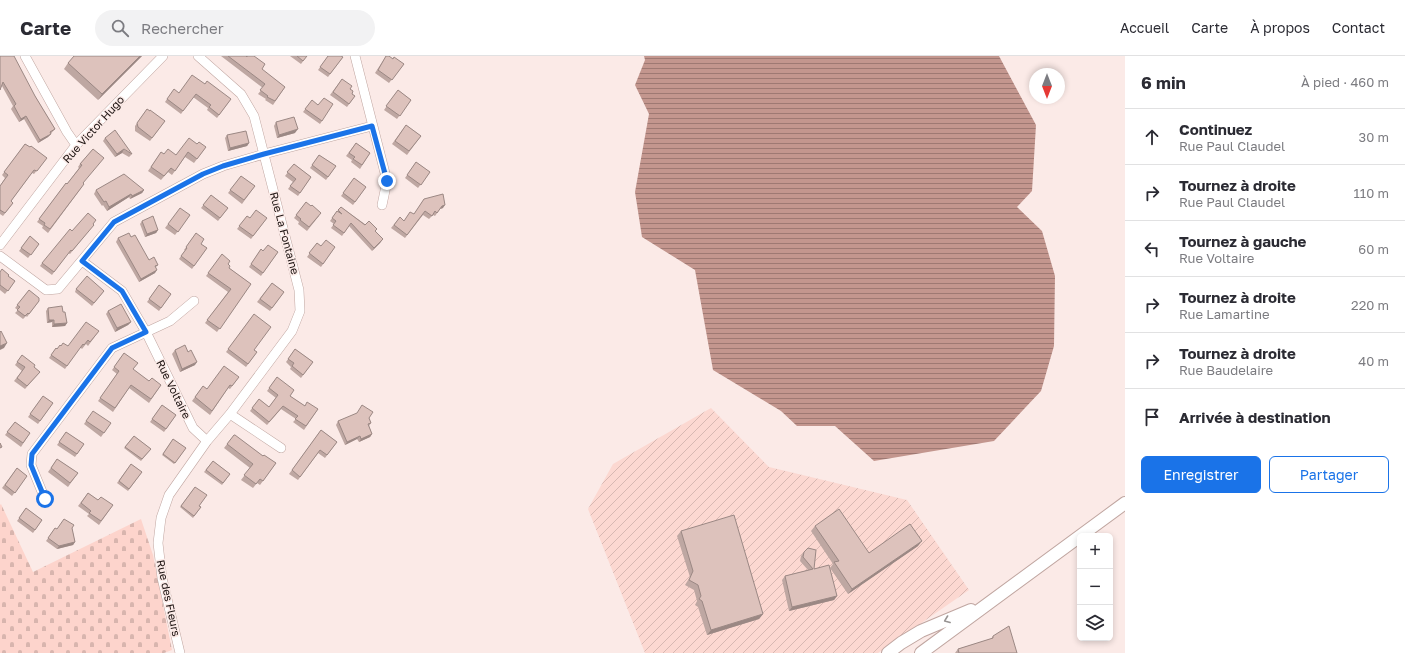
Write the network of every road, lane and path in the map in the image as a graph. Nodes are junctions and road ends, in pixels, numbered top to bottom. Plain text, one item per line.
1 (26, 56) edge
2 (162, 56) edge
3 (198, 56) edge
4 (355, 56) edge
5 (372, 126) junction
6 (76, 145) junction
7 (264, 154) junction
8 (382, 205) dead end
9 (0, 245) edge
10 (0, 256) edge
11 (82, 261) junction
12 (194, 301) dead end
13 (146, 332) junction
14 (230, 414) junction
15 (207, 441) junction
16 (281, 448) dead end
17 (45, 499) dead end
18 (1125, 503) edge
19 (158, 544) joint
20 (995, 598) junction
21 (180, 653) edge
22 (888, 653) edge
23 (921, 653) edge

1 - 6 street
2 - 6 street, Rue Victor Hugo
3 - 7 street, Rue La Fontaine
4 - 5 street
5 - 7 street
5 - 8 street
6 - 9 street, Rue Victor Hugo
7 - 11 street
7 - 14 street, Rue La Fontaine
10 - 11 street
11 - 13 street, Rue Voltaire
12 - 13 street
13 - 15 street, Rue Voltaire
13 - 17 street
14 - 15 street, Rue La Fontaine
14 - 16 street
15 - 19 street, Rue La Fontaine
18 - 20 main road
19 - 21 street, Rue des Fleurs
20 -> 22 main road
20 - 23 main road

